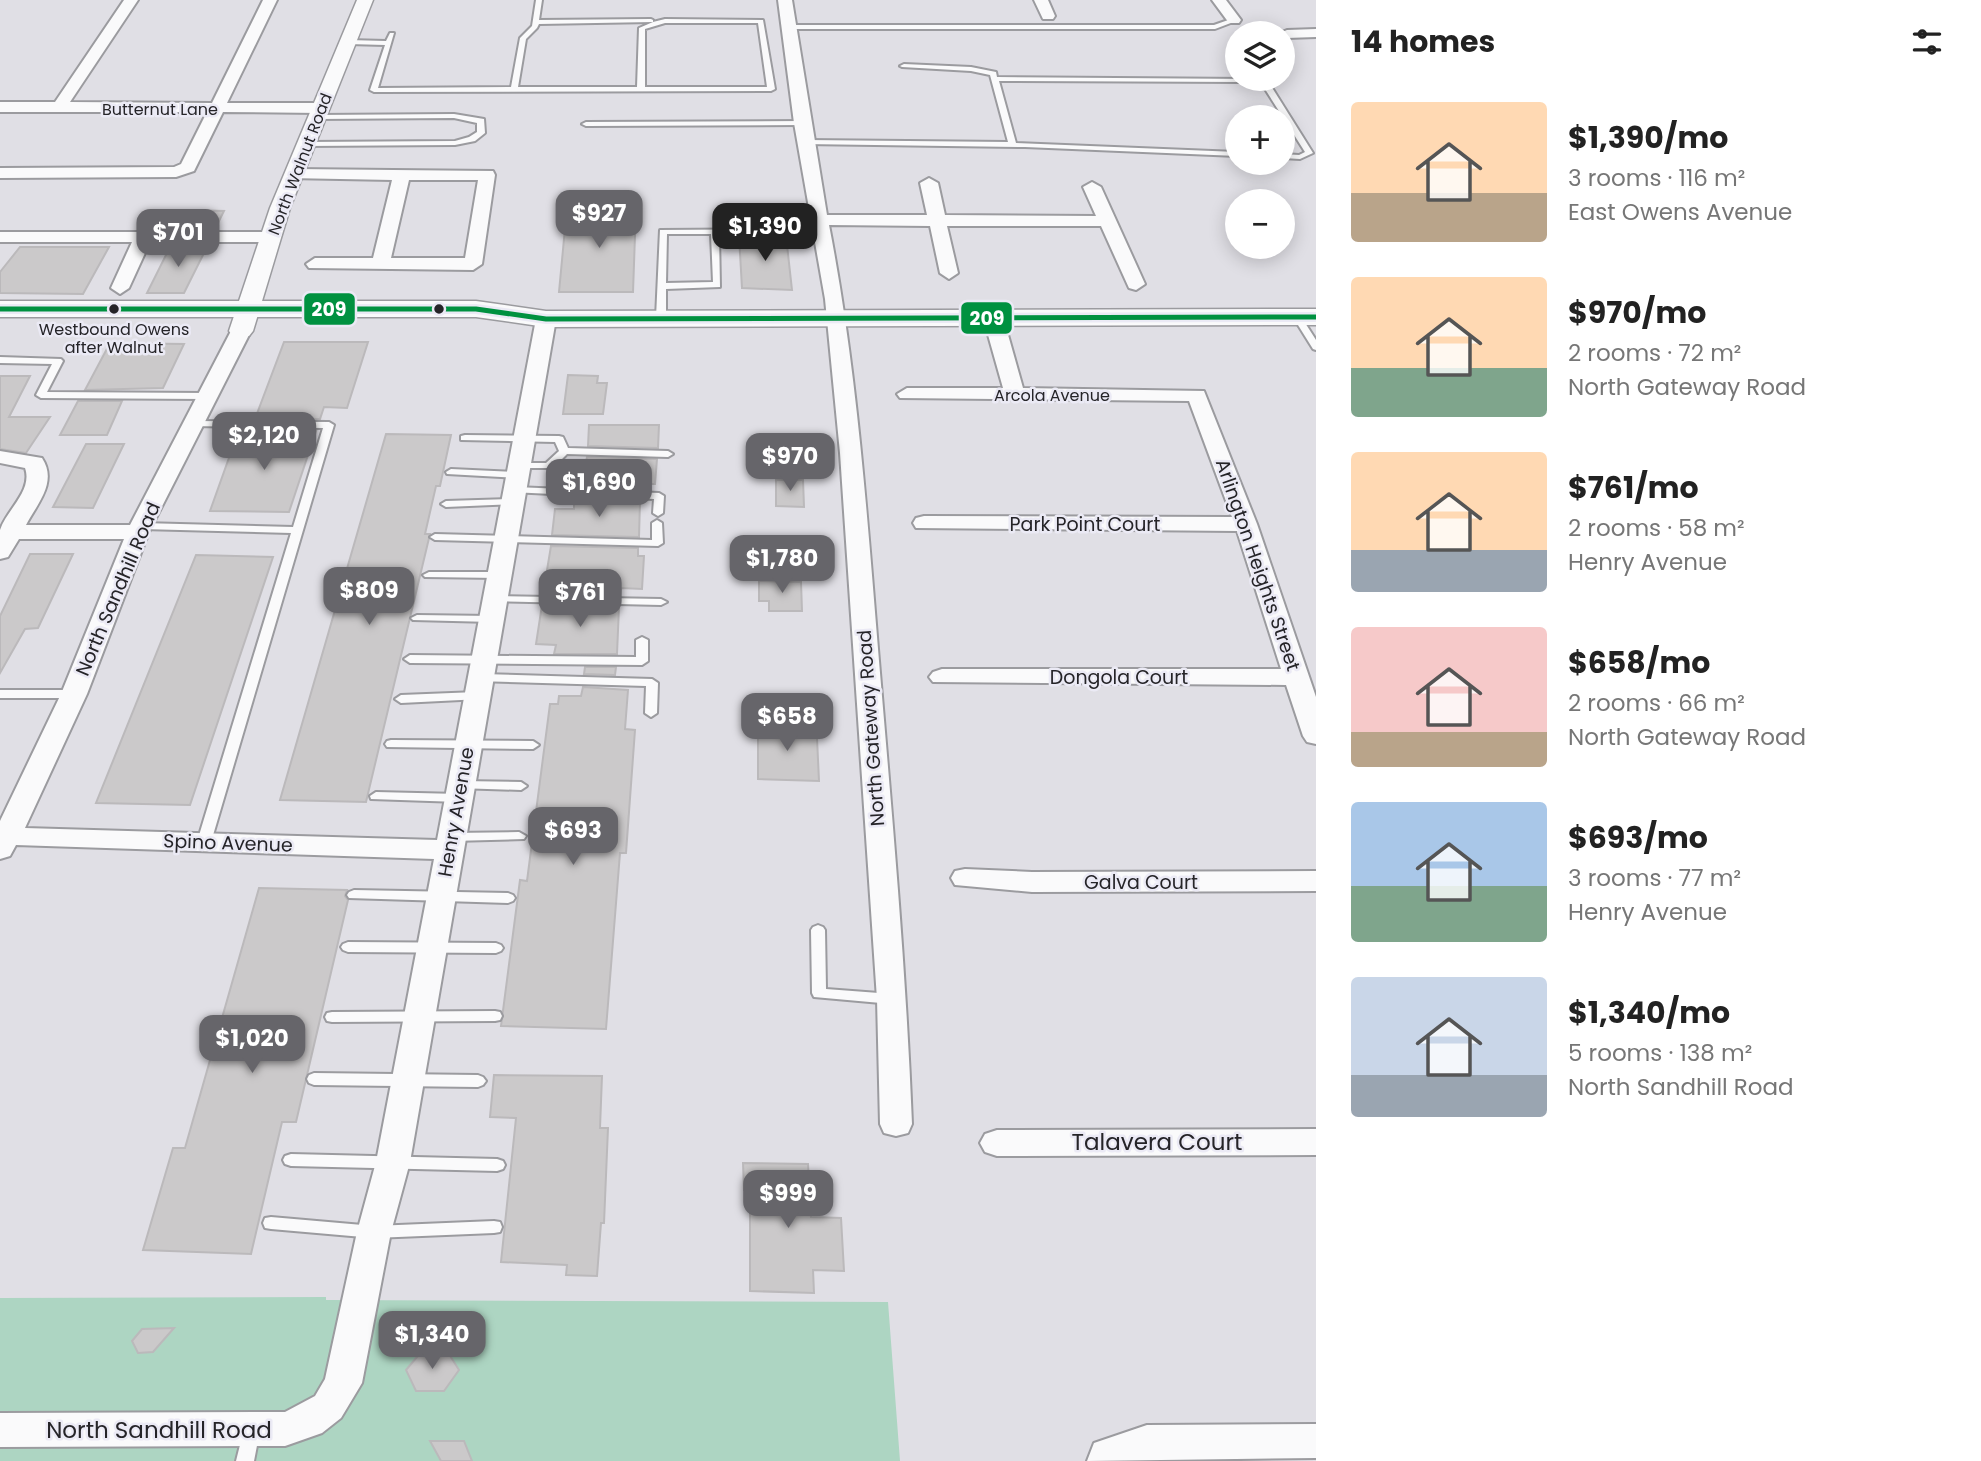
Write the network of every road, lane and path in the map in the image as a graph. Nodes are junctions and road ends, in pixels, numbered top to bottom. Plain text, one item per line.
1 (131, 0) edge
2 (270, 0) edge
3 (365, 0) edge
4 (538, 0) edge
5 (785, 0) edge
6 (1041, 0) edge
7 (1219, 0) edge
8 (1048, 16) dead end
9 (1234, 20) joint
10 (665, 21) junction
11 (536, 22) junction
12 (789, 27) junction
13 (1316, 33) edge
14 (392, 34) dead end
15 (1295, 34) edge
16 (348, 42) junction
17 (389, 43) junction
18 (904, 66) dead end
19 (994, 79) junction
20 (641, 89) junction
21 (514, 90) junction
22 (1279, 105) edge
23 (0, 107) edge
24 (58, 109) junction
25 (219, 109) junction
26 (319, 113) junction
27 (586, 124) dead end
28 (1295, 131) edge
29 (804, 133) junction
30 (306, 144) junction
31 (1013, 145) junction
32 (1225, 154) edge
33 (1295, 157) edge
34 (0, 173) edge
35 (294, 174) junction
36 (402, 174) junction
37 (929, 183) dead end
38 (1092, 187) dead end
39 (936, 220) junction
40 (1106, 221) junction
41 (822, 226) junction
42 (715, 232) junction
43 (0, 237) edge
44 (144, 237) junction
45 (271, 237) junction
46 (315, 264) dead end
47 (381, 264) junction
48 (949, 272) dead end
49 (1136, 284) dead end
50 (662, 286) junction
51 (120, 288) dead end
52 (0, 310) edge
53 (993, 317) junction
54 (1306, 317) edge
55 (546, 318) junction
56 (662, 318) junction
57 (837, 318) junction
58 (245, 320) junction
59 (0, 332) edge
60 (1316, 347) edge
61 (0, 360) edge
62 (907, 394) dead end
63 (1015, 395) junction
64 (1197, 395) joint
65 (206, 396) junction
66 (193, 424) junction
67 (525, 437) junction
68 (465, 438) dead end
69 (564, 452) junction
70 (668, 454) dead end
71 (5, 457) edge
72 (451, 472) dead end
73 (517, 483) junction
74 (446, 503) dead end
75 (924, 523) dead end
76 (1246, 524) junction
77 (140, 529) junction
78 (297, 530) junction
79 (435, 537) dead end
80 (505, 538) junction
81 (6, 542) edge
82 (429, 575) dead end
83 (495, 598) junction
84 (661, 602) dead end
85 (417, 618) dead end
86 (642, 640) dead end
87 (410, 659) dead end
88 (942, 677) dead end
89 (1296, 677) junction
90 (481, 678) junction
91 (0, 694) edge
92 (74, 694) junction
93 (401, 699) dead end
94 (651, 713) dead end
95 (1316, 736) edge
96 (391, 744) dead end
97 (533, 745) dead end
98 (468, 746) junction
99 (521, 786) dead end
100 (460, 791) junction
101 (376, 796) dead end
102 (519, 836) dead end
103 (204, 842) junction
104 (3, 843) edge
105 (451, 843) junction
106 (965, 878) dead end
107 (1316, 881) edge
108 (354, 895) dead end
109 (441, 897) junction
110 (508, 898) dead end
111 (818, 930) dead end
112 (348, 947) dead end
113 (432, 947) junction
114 (496, 948) dead end
115 (892, 999) junction
116 (419, 1016) junction
117 (495, 1016) dead end
118 (332, 1017) dead end
119 (314, 1079) dead end
120 (478, 1081) dead end
121 (407, 1083) junction
122 (896, 1124) dead end
123 (1316, 1142) edge
124 (997, 1143) dead end
125 (291, 1160) dead end
126 (393, 1162) junction
127 (497, 1164) dead end
128 (271, 1223) dead end
129 (494, 1227) dead end
130 (374, 1232) junction
131 (361, 1304) joint
132 (0, 1430) edge
133 (1316, 1441) edge
134 (248, 1446) edge
135 (1106, 1461) edge

1 - 24 street
2 - 25 street
3 - 16 street, North Walnut Road
4 - 11 lane
5 - 12 street, North Gateway Road
6 - 8 street
7 - 9 street
9 - 12 lane
10 - 11 lane
10 - 20 lane
10 - 20 lane
11 - 21 lane
12 - 29 street, North Gateway Road
13 - 15 street
14 - 17 lane
16 - 17 lane
16 - 26 street, North Walnut Road
17 - 21 lane
18 - 19 lane
19 - 22 lane
19 - 31 lane
20 - 21 lane
23 - 24 street, Butternut Lane
24 - 25 street, Butternut Lane
25 - 26 street, Butternut Lane
25 - 34 street
26 - 30 street, North Walnut Road
26 - 30 lane
27 - 29 lane
28 - 33 lane
29 - 31 lane
29 - 41 street, North Gateway Road
30 - 35 street, North Walnut Road
31 - 32 lane
35 - 36 street
35 - 45 street, North Walnut Road
36 - 47 street
36 - 47 street
37 - 39 street
38 - 40 street
39 - 40 street
39 - 41 street
39 - 48 street
40 - 49 street
41 - 42 lane
41 - 57 street, North Gateway Road
42 - 50 lane
42 - 50 lane
43 - 44 street
44 - 45 street
44 - 51 street
45 - 58 street, North Walnut Road
46 - 47 street
50 - 56 lane
52 - 58 main road
53 - 54 main road
53 - 57 main road
53 - 63 street
54 - 60 lane
55 - 56 main road
55 - 58 main road
55 - 67 street, Henry Avenue
56 - 57 main road
57 - 115 street, North Gateway Road
58 - 59 main road
58 - 65 street, North Sandhill Road
61 - 65 lane
62 - 63 street, Arcola Avenue
63 - 64 street, Arcola Avenue
64 - 76 street, Arlington Heights Street
65 - 66 street, North Sandhill Road
66 - 77 street, North Sandhill Road
66 - 78 lane
67 - 68 lane
67 - 69 lane
67 - 73 street, Henry Avenue
69 - 70 lane
69 - 73 lane
71 - 81 street
72 - 73 lane
73 - 74 lane
73 - 80 street, Henry Avenue
73 - 80 lane
75 - 76 street, Park Point Court
76 - 89 street, Arlington Heights Street
77 - 78 lane
77 - 81 street
77 - 92 street, North Sandhill Road
78 - 103 lane
79 - 80 lane
80 - 83 street, Henry Avenue
82 - 83 lane
83 - 84 lane
83 - 85 lane
83 - 90 street, Henry Avenue
86 - 90 lane
87 - 90 lane
88 - 89 street, Dongola Court
89 - 95 street, Arlington Heights Street
90 - 93 lane
90 - 94 lane
90 - 98 street, Henry Avenue
91 - 92 lane
92 - 104 street, North Sandhill Road
96 - 98 lane
97 - 98 lane
98 - 100 street, Henry Avenue
99 - 100 lane
100 - 101 lane
100 - 105 street, Henry Avenue
102 - 105 lane
103 - 104 street, Spino Avenue
103 - 105 street, Spino Avenue
105 - 109 street, Henry Avenue
106 - 107 street, Galva Court
108 - 109 lane
109 - 110 lane
109 - 113 street, Henry Avenue
111 - 115 lane
112 - 113 lane
113 - 114 lane
113 - 116 street, Henry Avenue
115 - 122 street, North Gateway Road
116 - 117 lane
116 - 118 lane
116 - 121 street, Henry Avenue
119 - 121 lane
120 - 121 lane
121 - 126 street, Henry Avenue
123 - 124 street, Talavera Court
125 - 126 lane
126 - 127 lane
126 - 130 street, Henry Avenue
128 - 130 lane
129 - 130 lane
130 - 131 street, Henry Avenue
131 - 134 street, North Sandhill Road
132 - 134 street, North Sandhill Road
133 - 135 street

